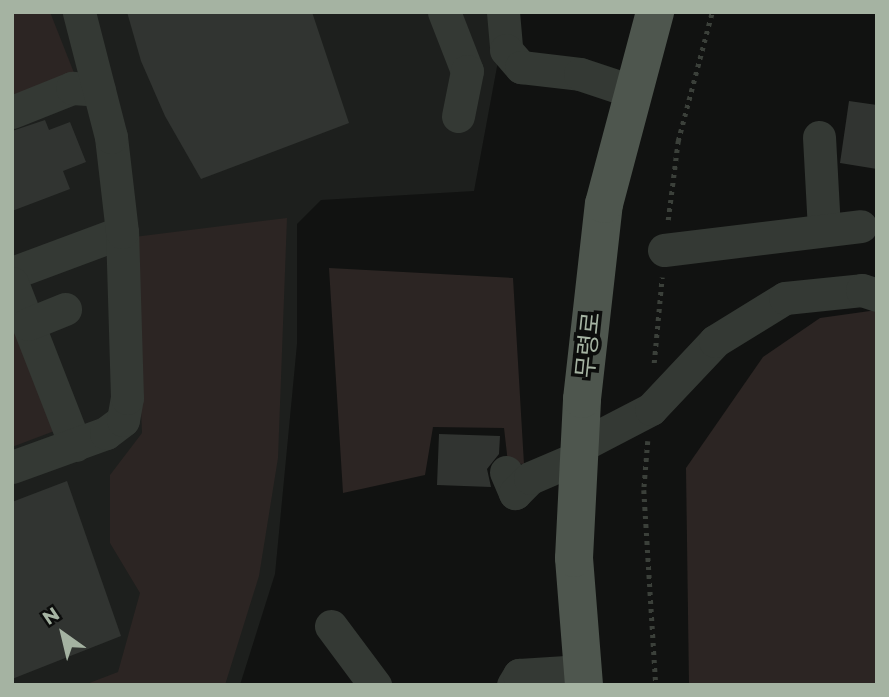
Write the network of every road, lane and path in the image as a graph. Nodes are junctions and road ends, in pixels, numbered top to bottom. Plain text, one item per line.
1 (79, 12) edge
2 (444, 12) edge
3 (503, 12) edge
4 (655, 12) edge
5 (712, 12) edge
6 (99, 90) junction
7 (634, 92) junction
8 (12, 112) edge
9 (458, 116) dead end
10 (818, 137) dead end
11 (861, 226) dead end
12 (824, 230) junction
13 (122, 232) junction
14 (664, 250) junction
15 (12, 273) edge
16 (12, 283) edge
17 (877, 295) edge
18 (65, 309) dead end
19 (28, 324) junction
20 (650, 410) junction
21 (75, 445) junction
22 (580, 452) junction
23 (12, 467) edge
24 (506, 472) dead end
25 (331, 626) dead end
26 (583, 678) edge
27 (375, 685) edge
28 (513, 685) edge
29 (656, 685) edge

1 - 6 street
2 - 9 street
3 - 7 street
4 - 7 main road, 무령로
5 - 14 path
6 - 8 street
6 - 13 street
7 - 22 main road, 무령로
10 - 12 street
11 - 12 street
12 - 14 street
13 - 15 street
13 - 21 street
14 - 20 path
16 - 19 street
17 - 20 street
18 - 19 street
19 - 21 street
20 - 22 street
20 - 29 path
21 - 23 street
22 - 24 street
22 - 26 main road, 무령로
25 - 27 street
26 - 28 street

